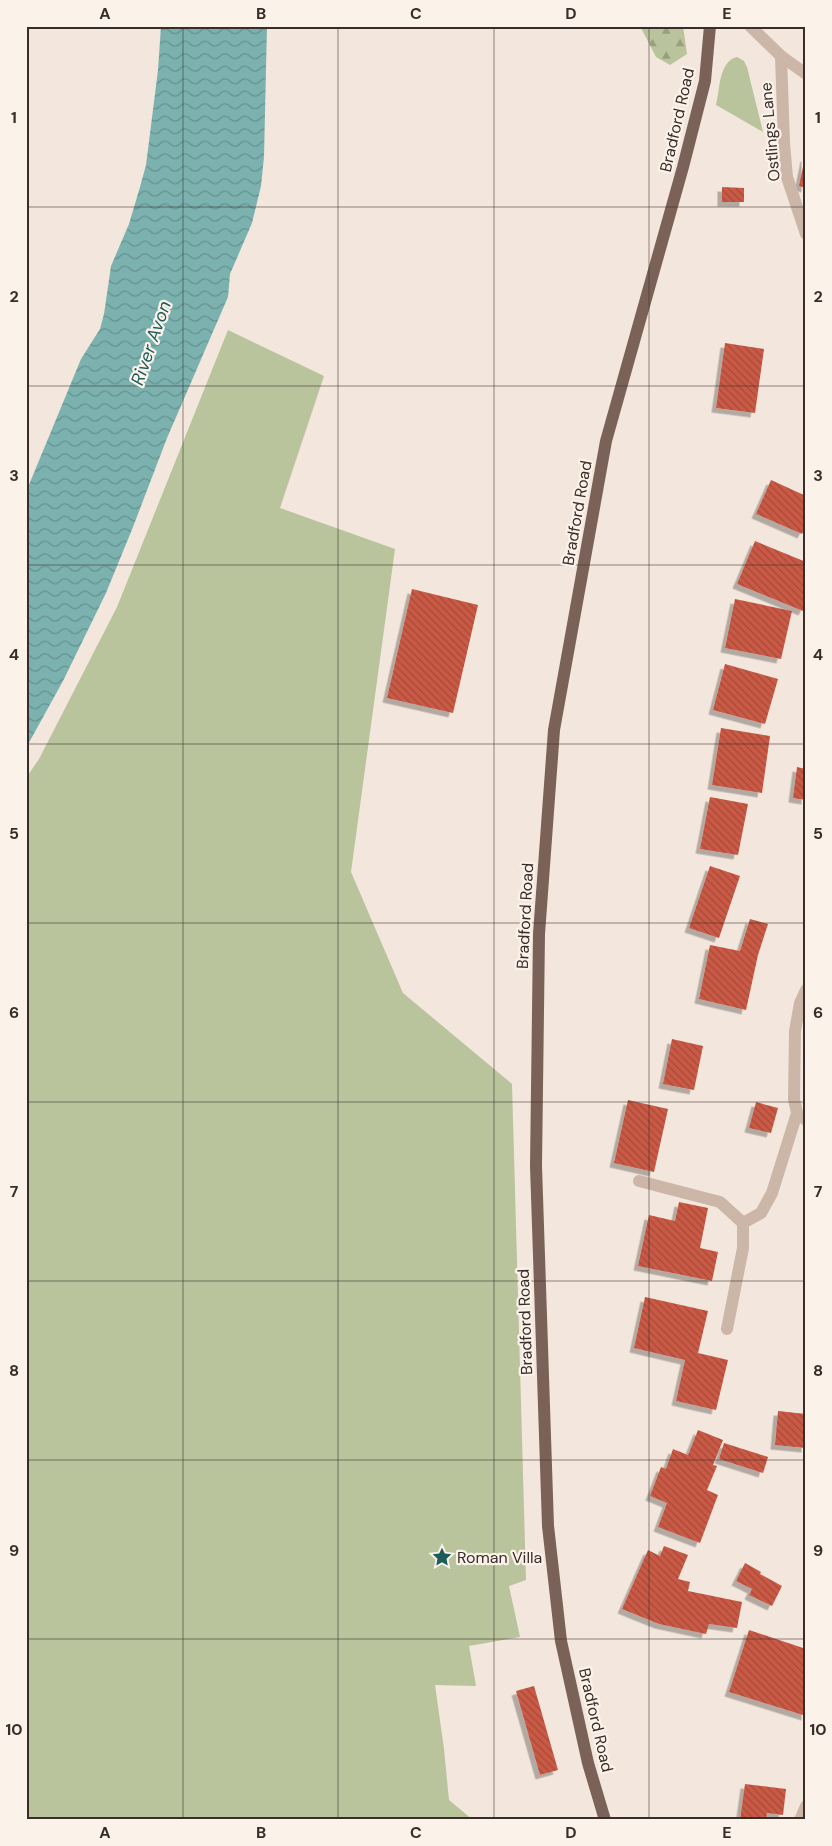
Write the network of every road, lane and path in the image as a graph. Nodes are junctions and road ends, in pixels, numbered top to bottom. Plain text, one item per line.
1 (710, 26) edge
2 (750, 26) edge
3 (781, 56) junction
4 (806, 74) edge
5 (806, 234) edge
6 (806, 990) edge
7 (802, 1117) edge
8 (638, 1181) dead end
9 (743, 1223) junction
10 (727, 1329) dead end
11 (806, 1806) edge
12 (606, 1820) edge
13 (800, 1820) edge

1 - 12 main road, Bradford Road
2 - 3 street
3 - 4 street
3 - 5 street, Ostlings Lane
6 - 7 street
7 - 9 street
8 - 9 street
9 - 10 street
11 - 13 street

